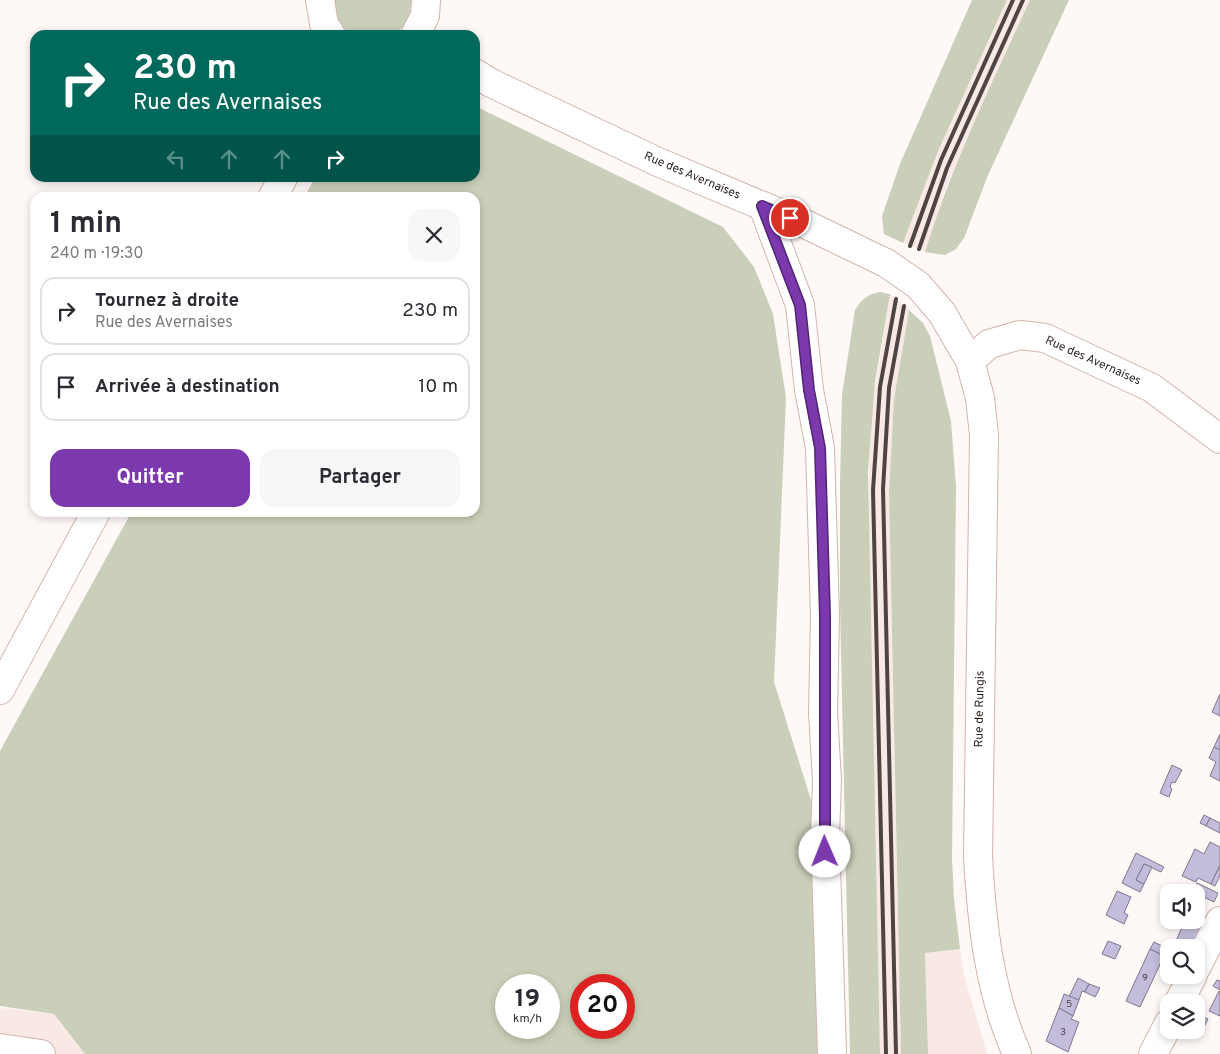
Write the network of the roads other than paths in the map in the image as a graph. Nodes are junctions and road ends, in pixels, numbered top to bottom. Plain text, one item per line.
1 (320, 0) edge
2 (426, 0) edge
3 (328, 30) edge
4 (419, 30) edge
5 (480, 76) edge
6 (762, 206) junction
7 (970, 361) junction
8 (1220, 439) edge
9 (79, 517) edge
10 (93, 517) edge
11 (0, 664) edge
12 (0, 690) edge
13 (1220, 921) edge
14 (1205, 950) edge
15 (1161, 1039) edge
16 (0, 1048) edge
17 (41, 1054) edge
18 (832, 1054) edge
19 (1017, 1054) edge
20 (1153, 1054) edge

1 - 3 main road
2 - 4 main road
5 - 6 main road, Rue des Avernaises
6 - 7 main road, Rue des Avernaises
6 - 18 main road
7 - 8 main road, Rue des Avernaises
7 - 19 main road, Rue de Rungis
9 - 11 main road
10 - 12 main road
13 - 14 main road
15 - 20 main road
16 - 17 main road

